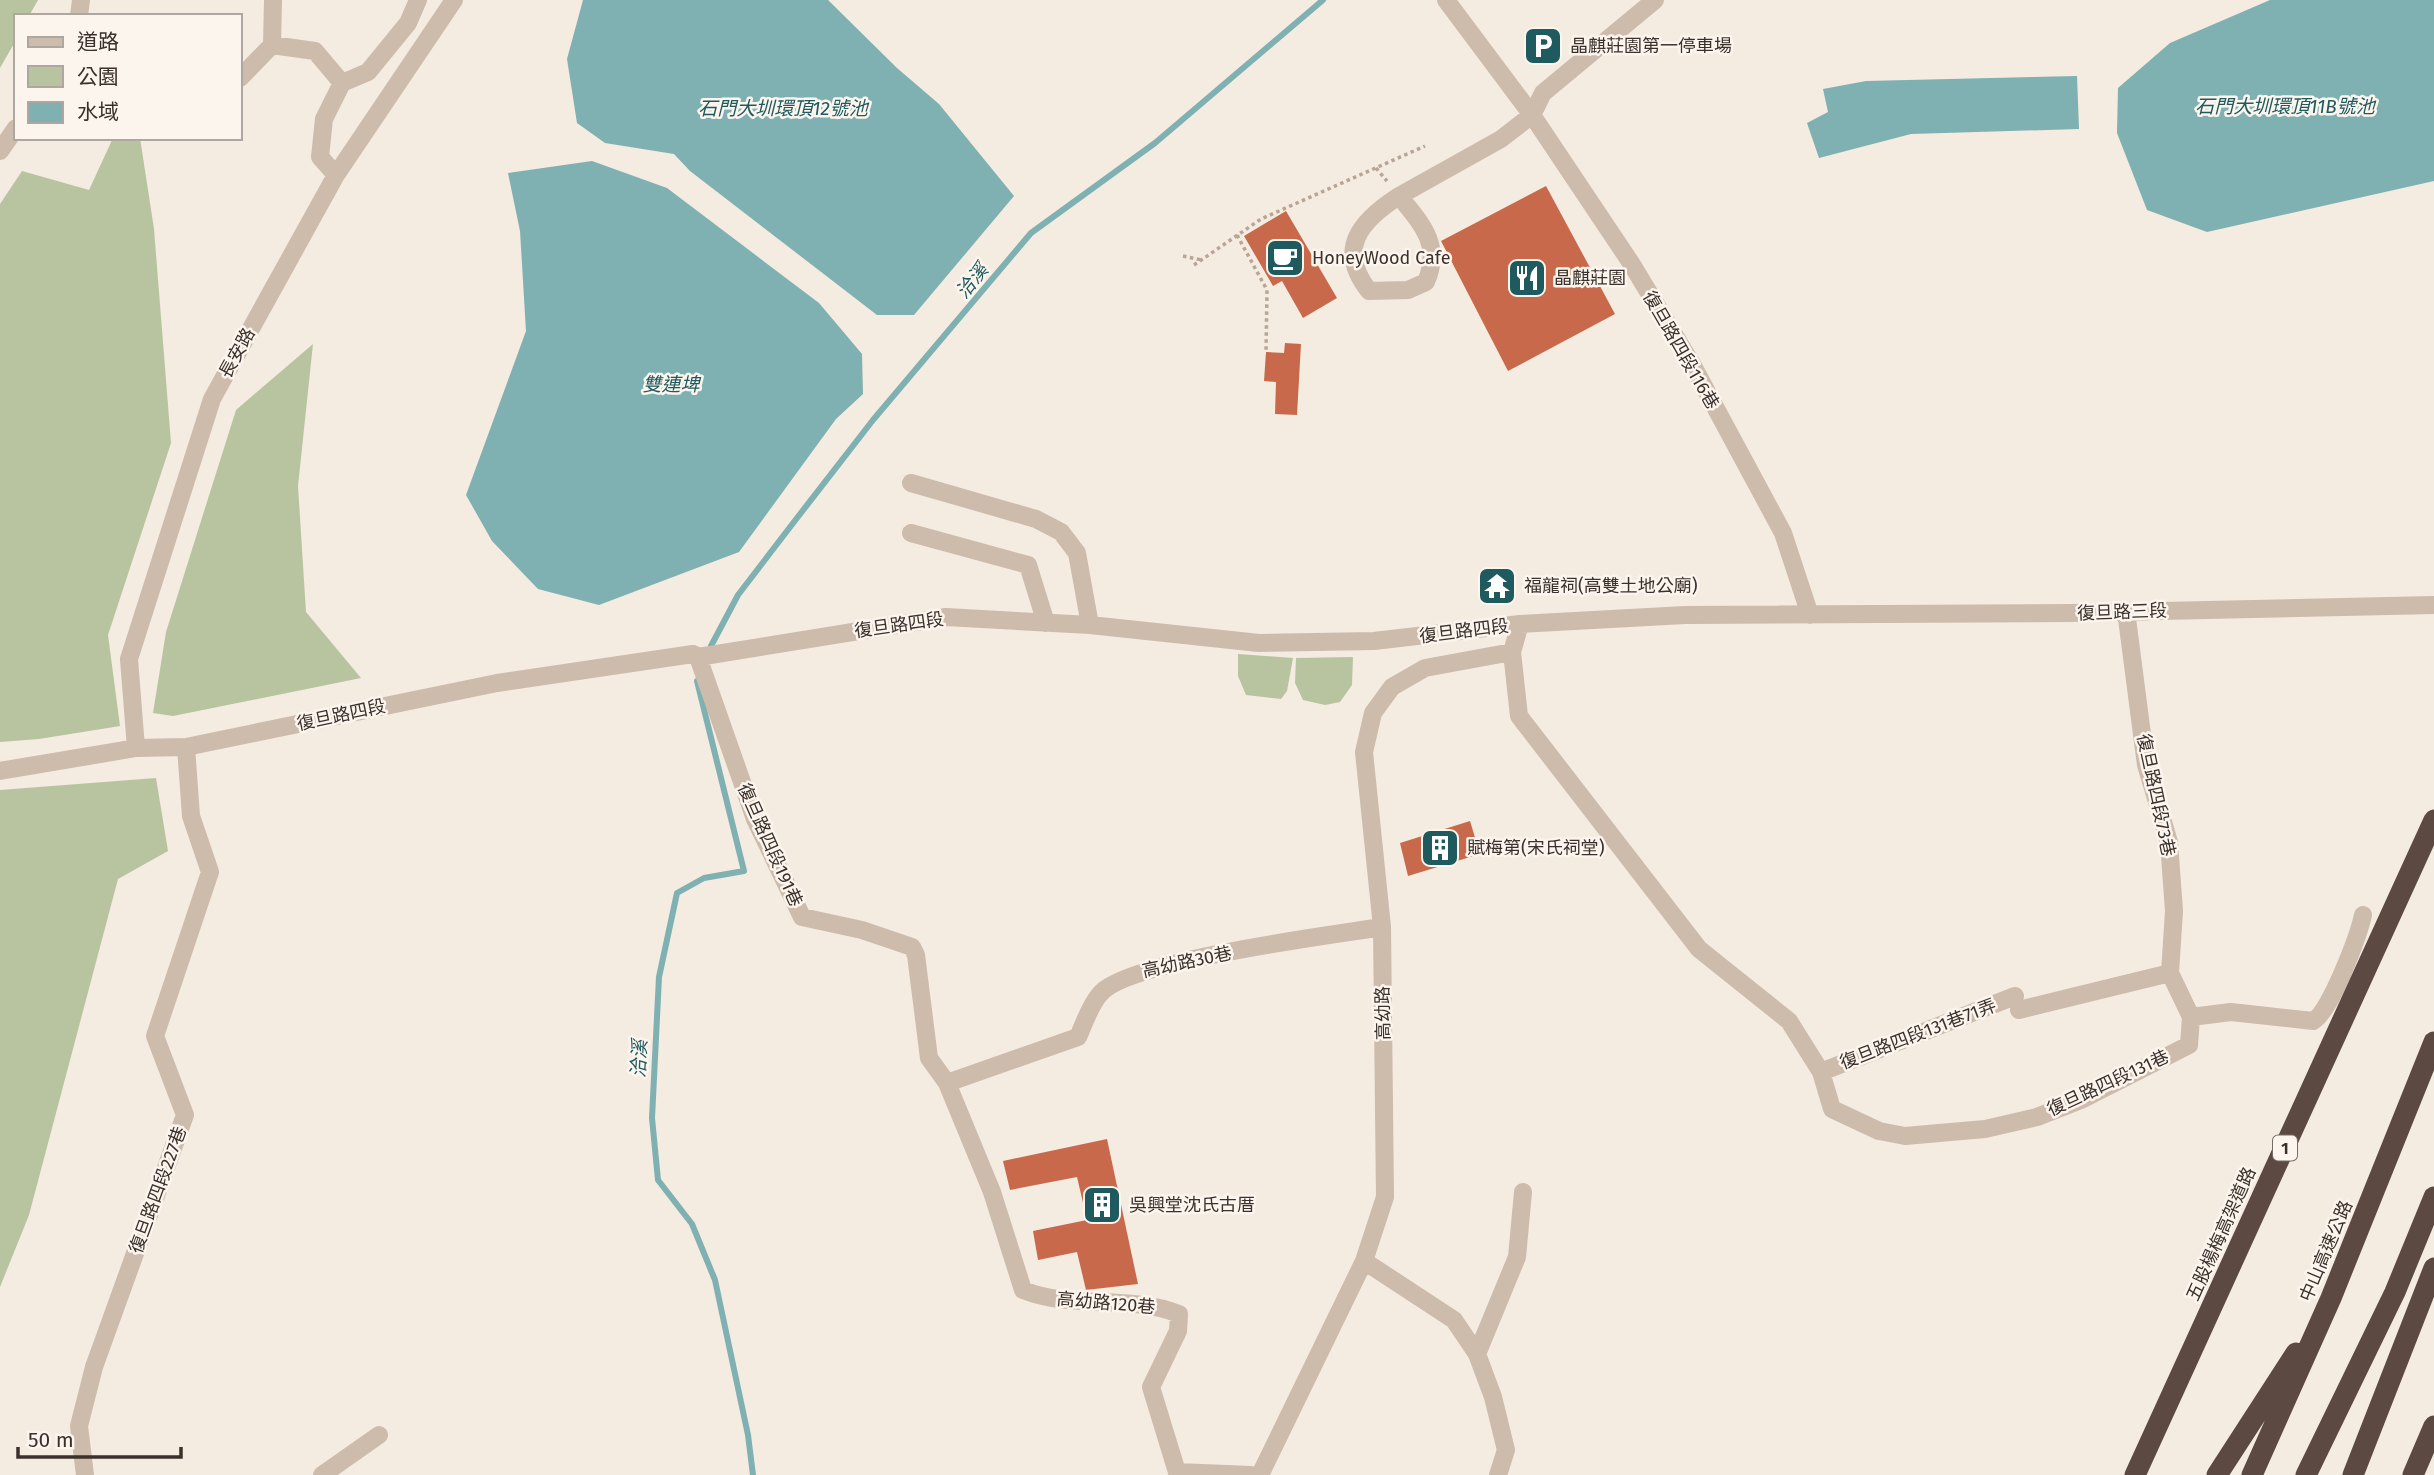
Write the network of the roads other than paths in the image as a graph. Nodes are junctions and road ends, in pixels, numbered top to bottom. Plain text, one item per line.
1 (273, 0) edge
2 (418, 0) edge
3 (454, 0) edge
4 (1446, 0) edge
5 (1655, 0) edge
6 (272, 45) junction
7 (242, 76) edge
8 (342, 83) junction
9 (1532, 115) junction
10 (14, 131) edge
11 (0, 151) edge
12 (336, 175) junction
13 (1399, 196) junction
14 (911, 482) dead end
15 (911, 533) dead end
16 (2434, 606) edge
17 (2126, 611) junction
18 (1810, 615) junction
19 (1046, 623) junction
20 (1520, 624) junction
21 (1090, 625) junction
22 (1512, 652) junction
23 (695, 656) junction
24 (186, 747) junction
25 (136, 748) junction
26 (0, 771) edge
27 (2434, 820) edge
28 (2363, 915) dead end
29 (1382, 927) junction
30 (2170, 973) junction
31 (2191, 1017) junction
32 (2434, 1042) edge
33 (1821, 1072) junction
34 (947, 1083) junction
35 (1523, 1192) dead end
36 (2434, 1197) edge
37 (1364, 1262) junction
38 (2434, 1268) edge
39 (1043, 1298) joint
40 (2331, 1298) junction
41 (1477, 1354) junction
42 (2434, 1426) edge
43 (379, 1435) dead end
44 (85, 1475) edge
45 (322, 1475) edge
46 (1251, 1475) edge
47 (1260, 1475) edge
48 (1498, 1475) edge
49 (2135, 1475) edge
50 (2217, 1475) edge
51 (2252, 1475) edge
52 (2306, 1475) edge
53 (2353, 1475) edge
54 (2413, 1475) edge

1 - 6 street
2 - 8 street
3 - 12 street, 長安路
4 - 9 street, 復旦路四段116巷
5 - 9 street
6 - 7 street
6 - 8 street
8 - 12 street
9 - 13 street
9 - 18 street, 復旦路四段116巷
10 - 11 street
12 - 25 street, 長安路
13 - 13 street
14 - 21 street
15 - 19 street
16 - 17 street, 復旦路三段
17 - 18 street, 復旦路三段
17 - 30 street, 復旦路四段73巷
18 - 20 street, 復旦路四段
19 - 21 street, 復旦路四段
19 - 23 street, 復旦路四段
20 - 21 street, 復旦路四段
20 - 22 street
22 - 29 street, 高幼路
22 - 33 street, 復旦路四段131巷
23 - 24 street, 復旦路四段
23 - 34 street, 復旦路四段191巷
24 - 25 street, 復旦路四段
24 - 44 street, 復旦路四段227巷
25 - 26 street, 復旦路四段
27 - 49 highway, 五股楊梅高架道路 / 1
28 - 31 street
29 - 34 street, 高幼路30巷
29 - 37 street, 高幼路
30 - 31 street, 復旦路四段73巷
30 - 33 street, 復旦路四段131巷71弄
31 - 33 street, 復旦路四段131巷
32 - 40 highway, 中山高速公路
34 - 39 street, 復旦路四段191巷
35 - 41 street
36 - 52 highway
37 - 41 street
37 - 47 street, 高幼路
38 - 53 highway
39 - 46 street, 高幼路120巷
40 - 50 highway
40 - 51 highway, 中山高速公路
41 - 48 street
42 - 54 highway
43 - 45 street

